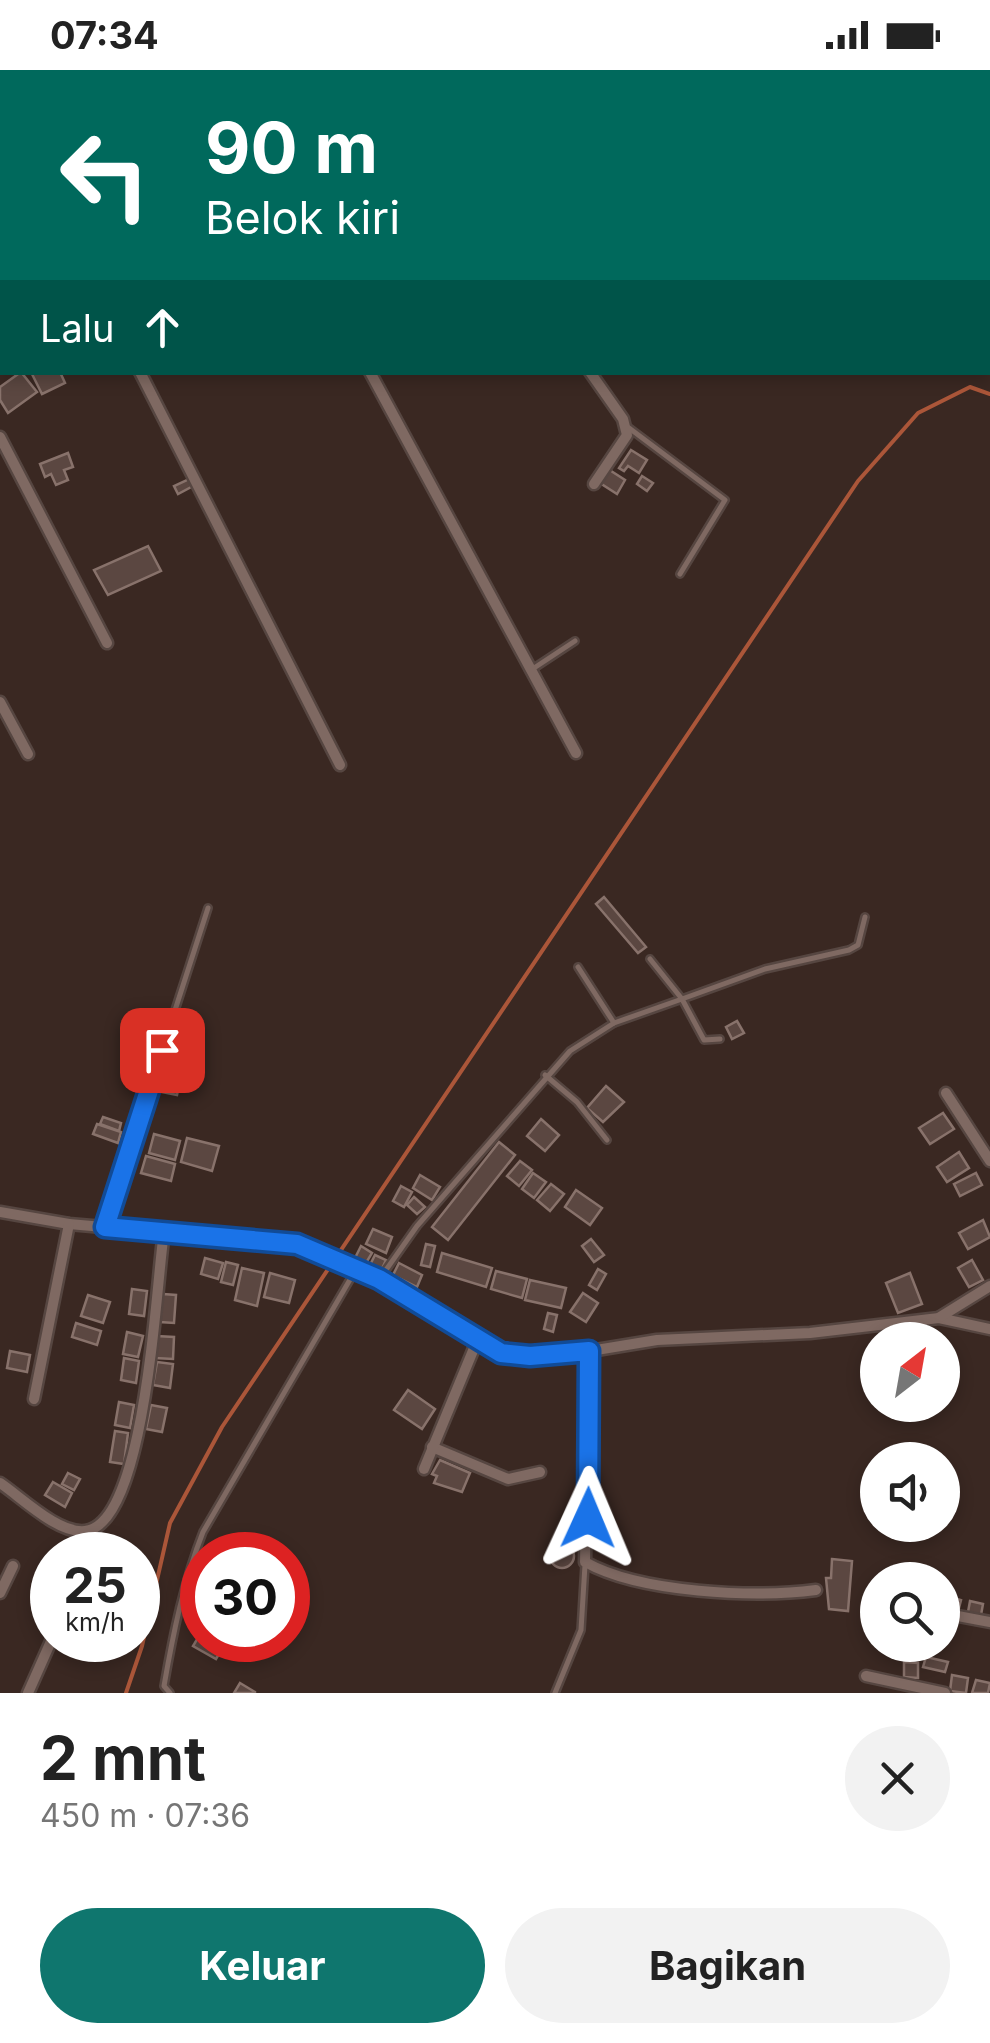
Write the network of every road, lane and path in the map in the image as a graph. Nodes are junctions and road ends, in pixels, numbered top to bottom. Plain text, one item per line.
1 (142, 375) edge
2 (372, 375) edge
3 (592, 375) edge
4 (626, 427) junction
5 (0, 437) edge
6 (594, 484) dead end
7 (680, 574) dead end
8 (575, 642) dead end
9 (107, 643) dead end
10 (528, 672) junction
11 (0, 702) edge
12 (576, 753) dead end
13 (28, 754) dead end
14 (340, 765) dead end
15 (208, 908) dead end
16 (865, 918) dead end
17 (650, 959) dead end
18 (578, 967) dead end
19 (682, 999) junction
20 (614, 1022) junction
21 (720, 1040) dead end
22 (545, 1075) junction
23 (946, 1093) dead end
24 (607, 1140) dead end
25 (990, 1160) edge
26 (0, 1212) edge
27 (69, 1224) junction
28 (105, 1227) junction
29 (164, 1232) junction
30 (354, 1268) junction
31 (379, 1279) junction
32 (990, 1286) edge
33 (939, 1318) junction
34 (990, 1329) edge
35 (477, 1342) junction
36 (589, 1351) junction
37 (34, 1398) dead end
38 (432, 1447) junction
39 (424, 1468) dead end
40 (540, 1472) dead end
41 (0, 1482) edge
42 (586, 1562) junction
43 (13, 1566) dead end
44 (816, 1590) dead end
45 (0, 1593) edge
46 (960, 1616) edge
47 (990, 1622) edge
48 (42, 1662) edge
49 (866, 1676) dead end
50 (28, 1693) edge
51 (170, 1693) edge
52 (555, 1693) edge
53 (945, 1693) edge

1 - 14 street
2 - 10 street
3 - 4 street
4 - 6 street
4 - 7 lane
5 - 9 street
8 - 10 lane
10 - 12 street
11 - 13 street
15 - 28 lane
16 - 19 lane
17 - 19 lane
18 - 20 lane
19 - 20 lane
19 - 21 lane
20 - 22 lane
22 - 24 lane
22 - 31 lane
23 - 25 street
26 - 27 street
27 - 28 street
27 - 37 street
28 - 29 street
29 - 30 street
29 - 41 street
30 - 31 street
30 - 51 lane
31 - 35 street
32 - 33 street
33 - 34 street
33 - 36 street
35 - 36 street
35 - 38 street
36 - 42 street
38 - 39 street
38 - 40 street
42 - 44 street
42 - 52 lane
43 - 45 street
46 - 47 street
48 - 50 street
49 - 53 street

